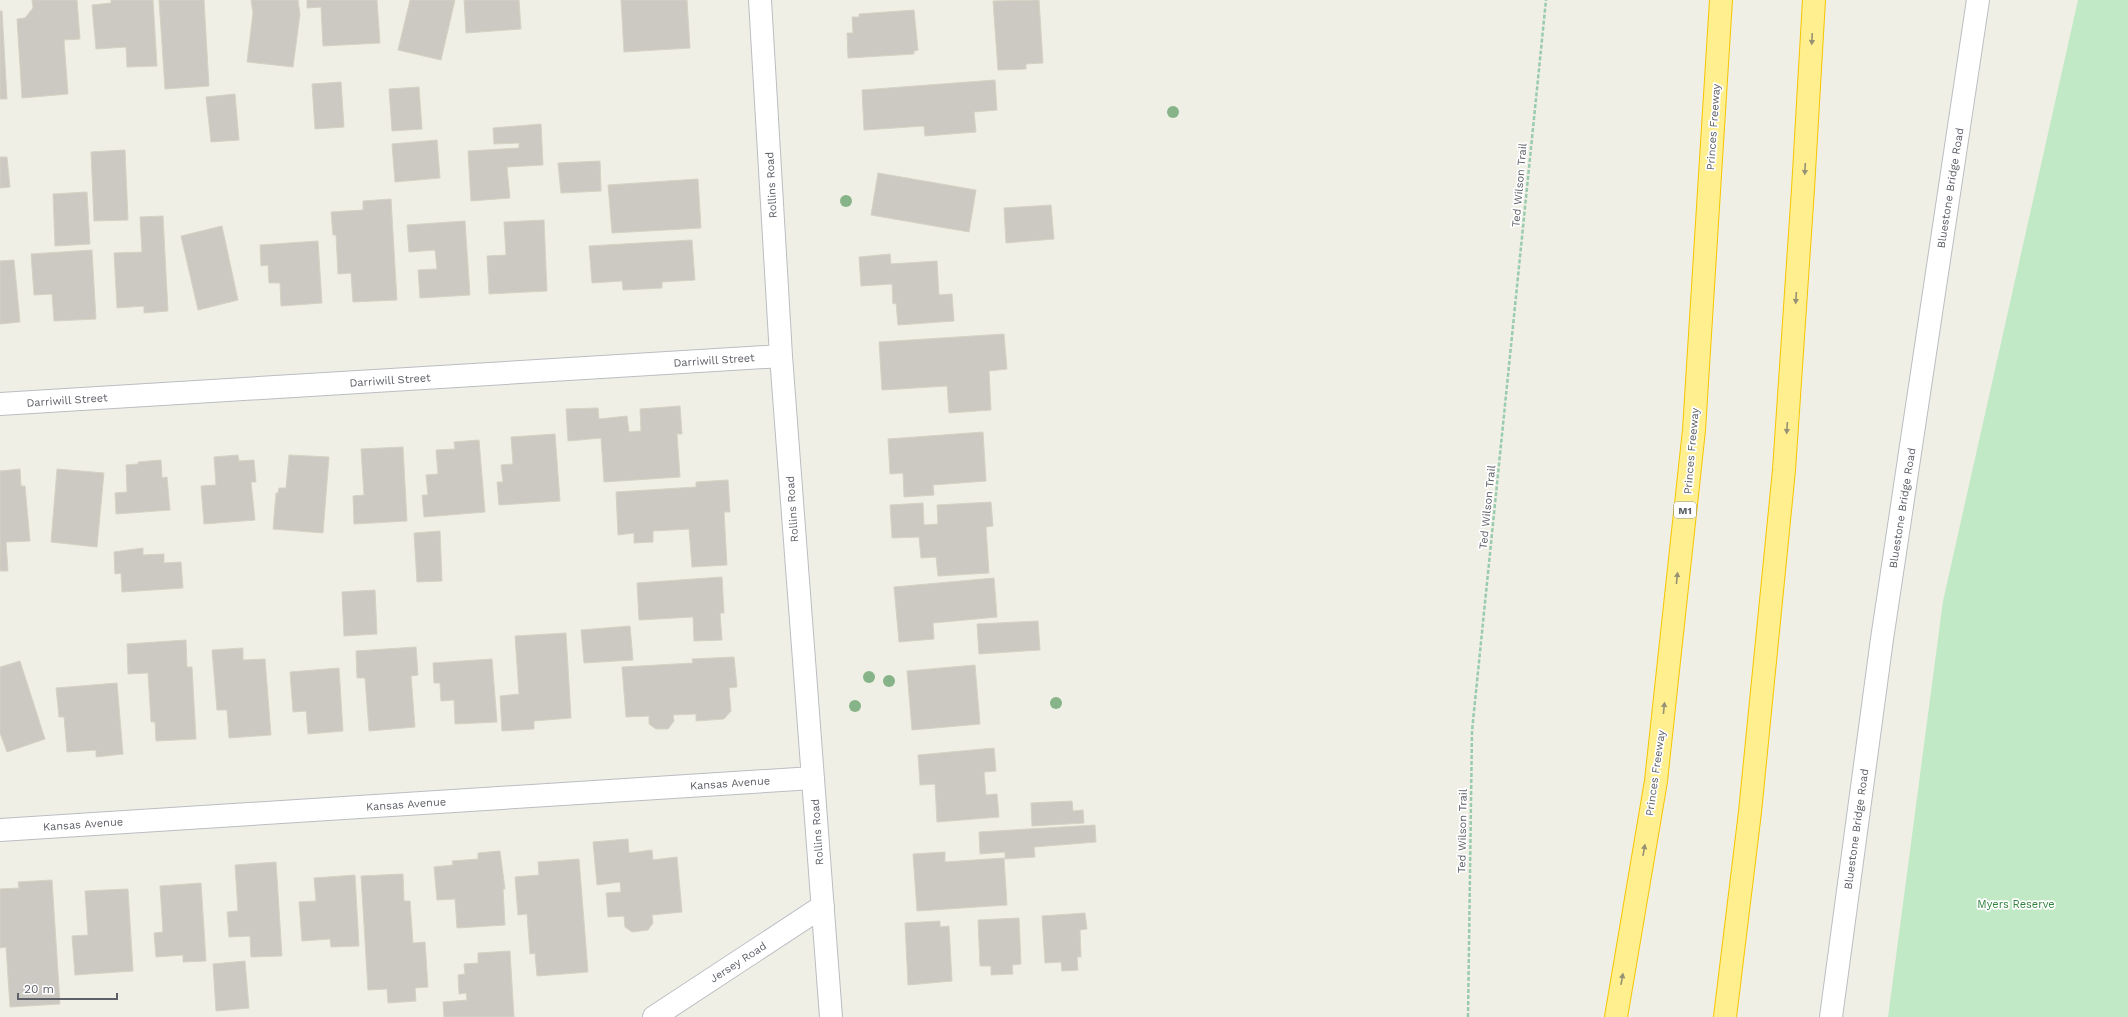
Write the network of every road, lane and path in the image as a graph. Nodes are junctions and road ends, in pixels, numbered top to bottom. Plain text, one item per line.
1 (760, 0) edge
2 (1546, 0) edge
3 (1721, 0) edge
4 (1814, 0) edge
5 (1978, 0) edge
6 (781, 356) junction
7 (0, 404) edge
8 (813, 778) junction
9 (0, 830) edge
10 (823, 906) junction
11 (654, 1017) edge
12 (831, 1017) edge
13 (1468, 1017) edge
14 (1616, 1017) edge
15 (1725, 1017) edge
16 (1831, 1017) edge

1 - 6 street, Rollins Road
2 - 13 path, Ted Wilson Trail
14 -> 3 highway, Princes Freeway / M1
4 -> 15 highway
5 - 16 street, Bluestone Bridge Road
6 - 7 street, Darriwill Street
6 - 8 street, Rollins Road
8 - 9 street, Kansas Avenue
8 - 10 street, Rollins Road
10 - 11 street, Jersey Road
10 - 12 street, Rollins Road

